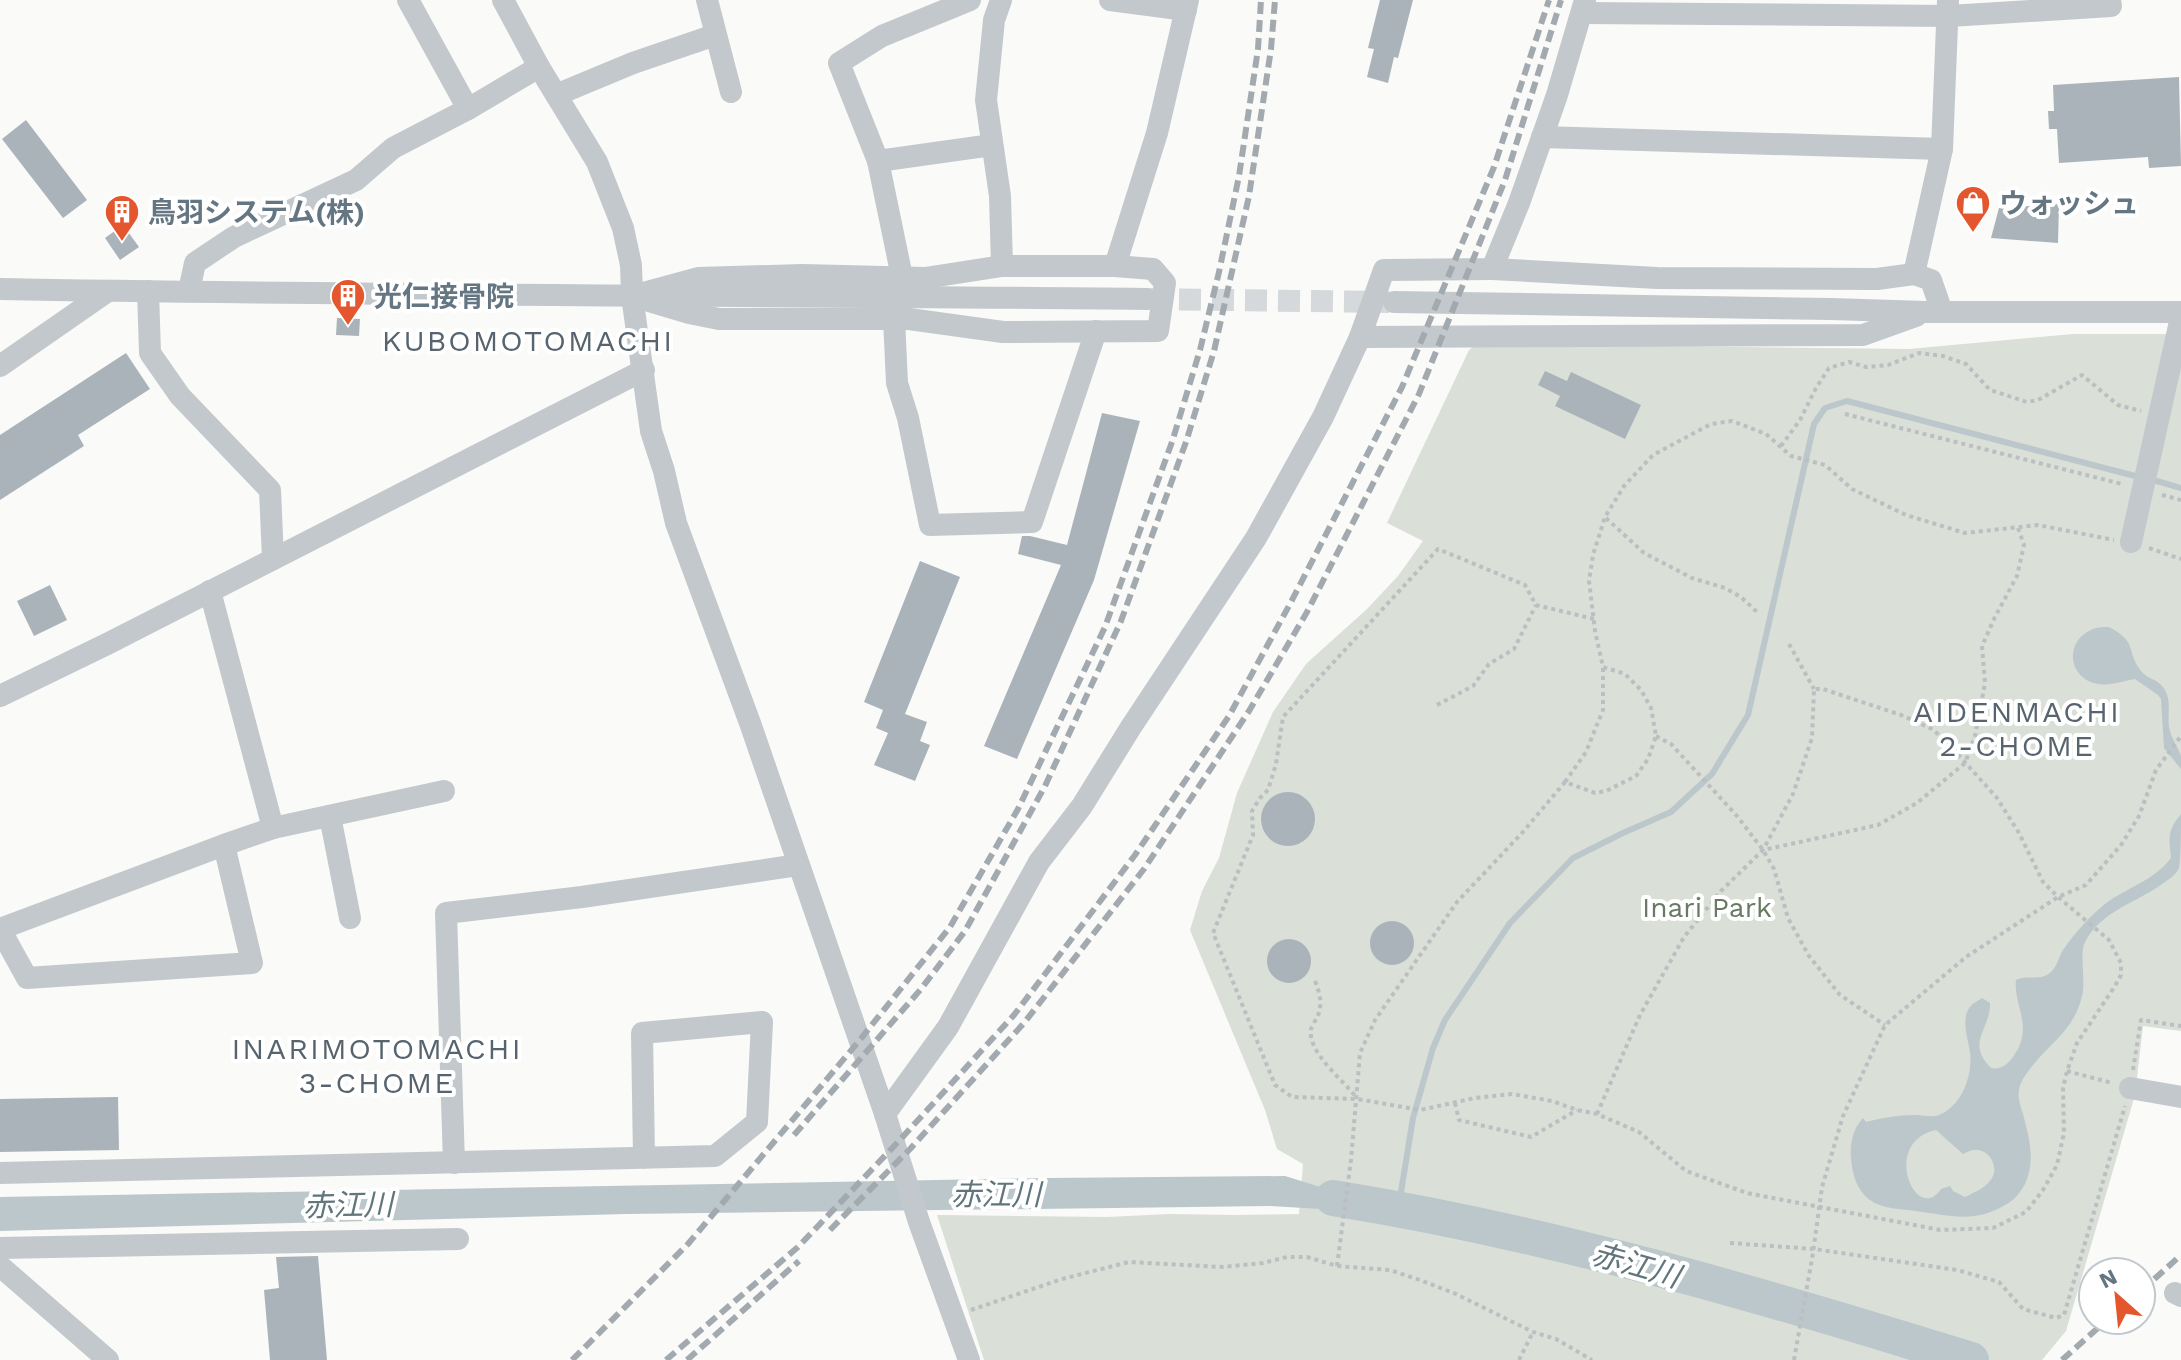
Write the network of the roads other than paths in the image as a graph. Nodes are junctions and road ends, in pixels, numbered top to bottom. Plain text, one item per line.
1 (408, 0) edge
2 (503, 0) edge
3 (707, 0) edge
4 (970, 0) edge
5 (1001, 0) edge
6 (1110, 0) edge
7 (2110, 0) edge
8 (1187, 5) edge
9 (1584, 6) edge
10 (1949, 8) edge
11 (715, 35) junction
12 (539, 67) junction
13 (731, 92) dead end
14 (556, 95) junction
15 (468, 109) junction
16 (1542, 137) junction
17 (992, 145) junction
18 (1942, 149) junction
19 (878, 161) junction
20 (1002, 266) junction
21 (1115, 266) junction
22 (1492, 269) junction
23 (1914, 274) junction
24 (902, 277) junction
25 (0, 289) edge
26 (108, 291) junction
27 (148, 291) junction
28 (189, 291) junction
29 (632, 296) junction
30 (1146, 299) tunnel mouth
31 (1394, 302) tunnel mouth
32 (1934, 312) junction
33 (2181, 314) edge
34 (894, 319) junction
35 (1096, 331) junction
36 (1360, 337) junction
37 (0, 366) edge
38 (644, 370) junction
39 (2131, 542) road end
40 (273, 559) junction
41 (210, 591) junction
42 (0, 696) edge
43 (444, 791) dead end
44 (330, 816) junction
45 (273, 828) junction
46 (224, 845) junction
47 (798, 865) junction
48 (350, 918) dead end
49 (2130, 1088) road end
50 (2181, 1097) edge
51 (885, 1114) junction
52 (644, 1158) junction
53 (454, 1163) junction
54 (0, 1173) edge
55 (458, 1239) dead end
56 (0, 1248) edge
57 (0, 1266) edge
58 (108, 1360) edge
59 (969, 1360) edge

1 - 15 street
2 - 12 street
3 - 11 street
4 - 19 street
5 - 17 street
6 - 8 street
7 - 10 street
8 - 21 street
9 - 10 street
9 - 16 street
10 - 18 street
11 - 13 street
11 - 14 street
12 - 14 street
12 - 15 street
14 - 29 street
15 - 28 street
16 - 18 street
16 - 22 street
17 - 19 street
17 - 20 street
18 - 23 street
19 - 24 street
20 - 21 street
20 - 24 street
21 - 35 street
22 - 23 street
22 - 36 street
23 - 32 street
24 - 29 street
25 - 26 street
26 - 27 street
26 - 37 street
27 - 28 street
27 - 40 street
28 - 29 street
29 - 30 street
29 - 34 street
29 - 38 street
31 - 32 street
32 - 33 street
32 - 36 street
33 - 39 street
34 - 35 street
34 - 35 street
36 - 51 street
38 - 40 street
38 - 47 street
40 - 41 street
41 - 42 street
41 - 45 street
43 - 44 street
44 - 45 street
44 - 48 street
45 - 46 street
46 - 46 street
47 - 51 street
47 - 53 street
49 - 50 street
51 - 59 street
52 - 52 street
52 - 53 street
53 - 54 street
55 - 56 street
57 - 58 street

